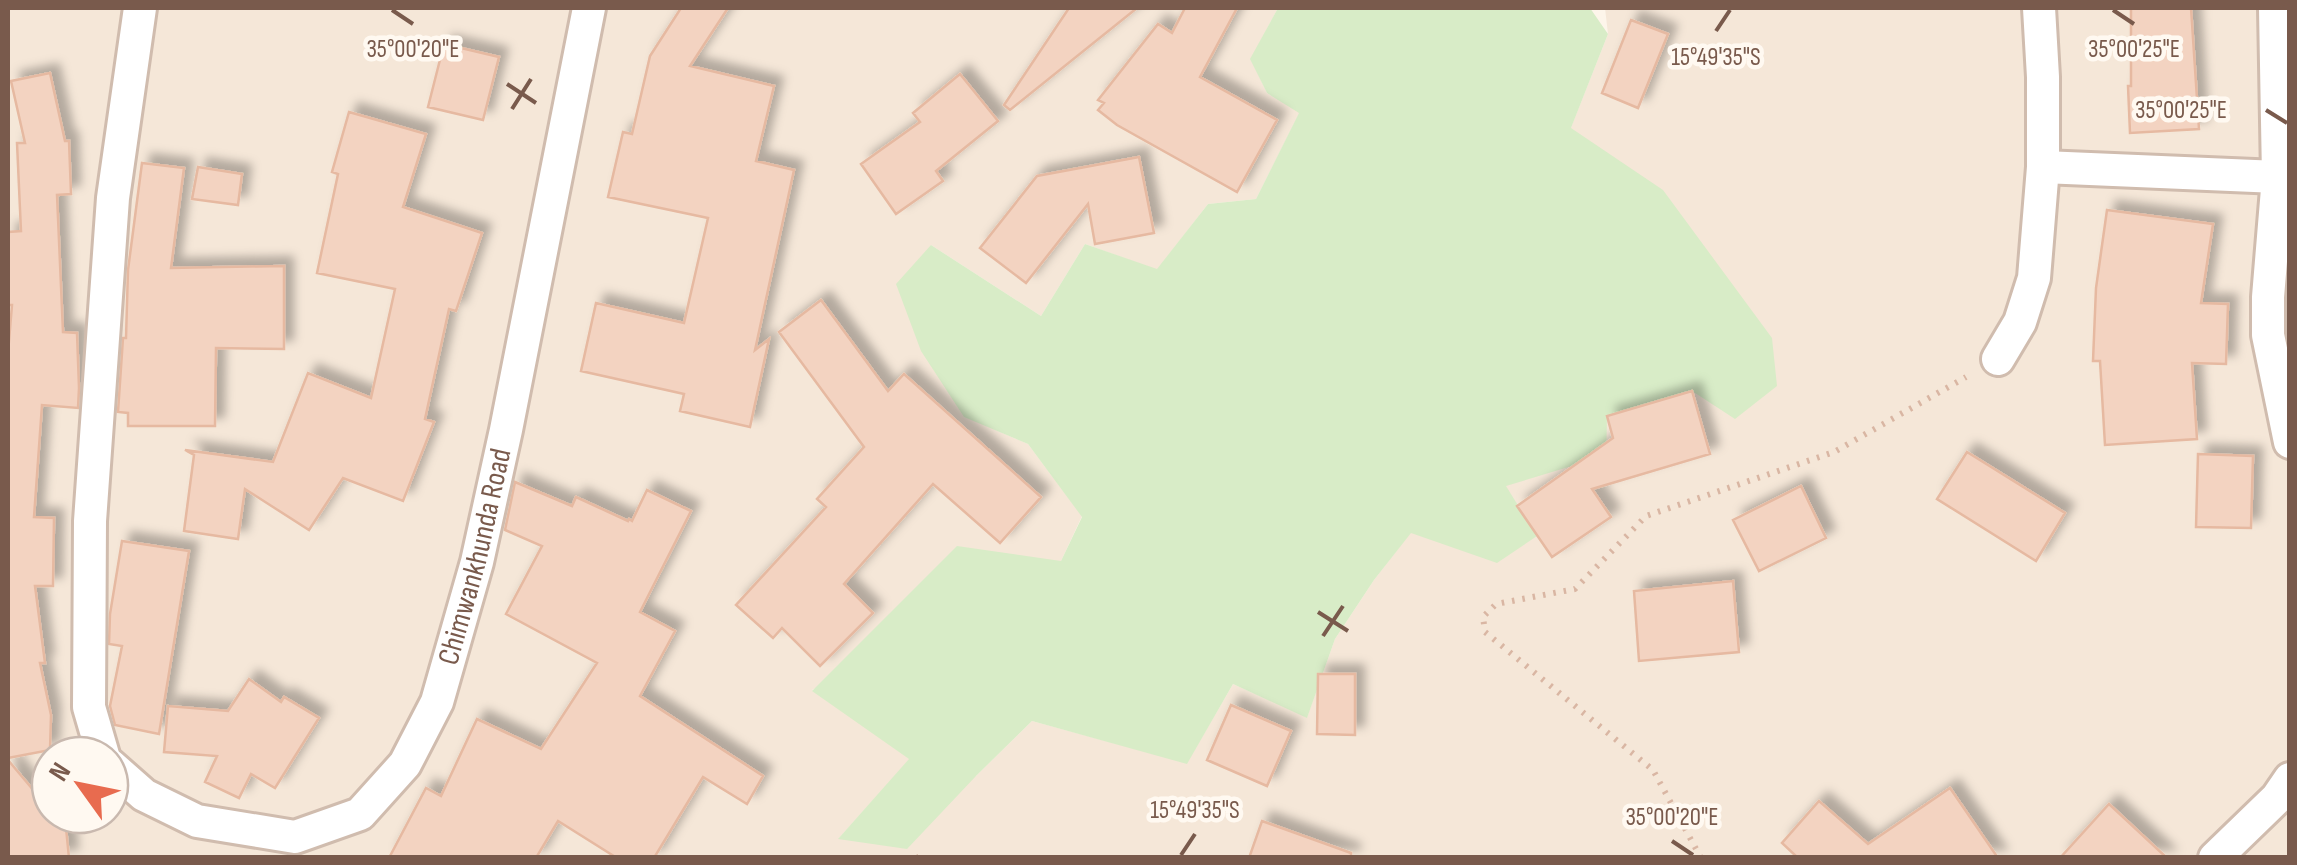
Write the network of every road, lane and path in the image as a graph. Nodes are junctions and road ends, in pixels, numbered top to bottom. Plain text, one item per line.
1 (140, 8) edge
2 (590, 8) edge
3 (2039, 8) edge
4 (2276, 8) edge
5 (2043, 167) junction
6 (2278, 177) junction
7 (1998, 359) joint
8 (2290, 442) edge
9 (97, 735) edge
10 (2290, 779) edge
11 (130, 783) edge
12 (1701, 858) edge
13 (2214, 858) edge

1 - 9 street
2 - 11 street, Chimwankhunda Road
3 - 5 street
4 - 6 street
5 - 6 street
5 - 7 street
6 - 8 street
7 - 12 path
10 - 13 street

